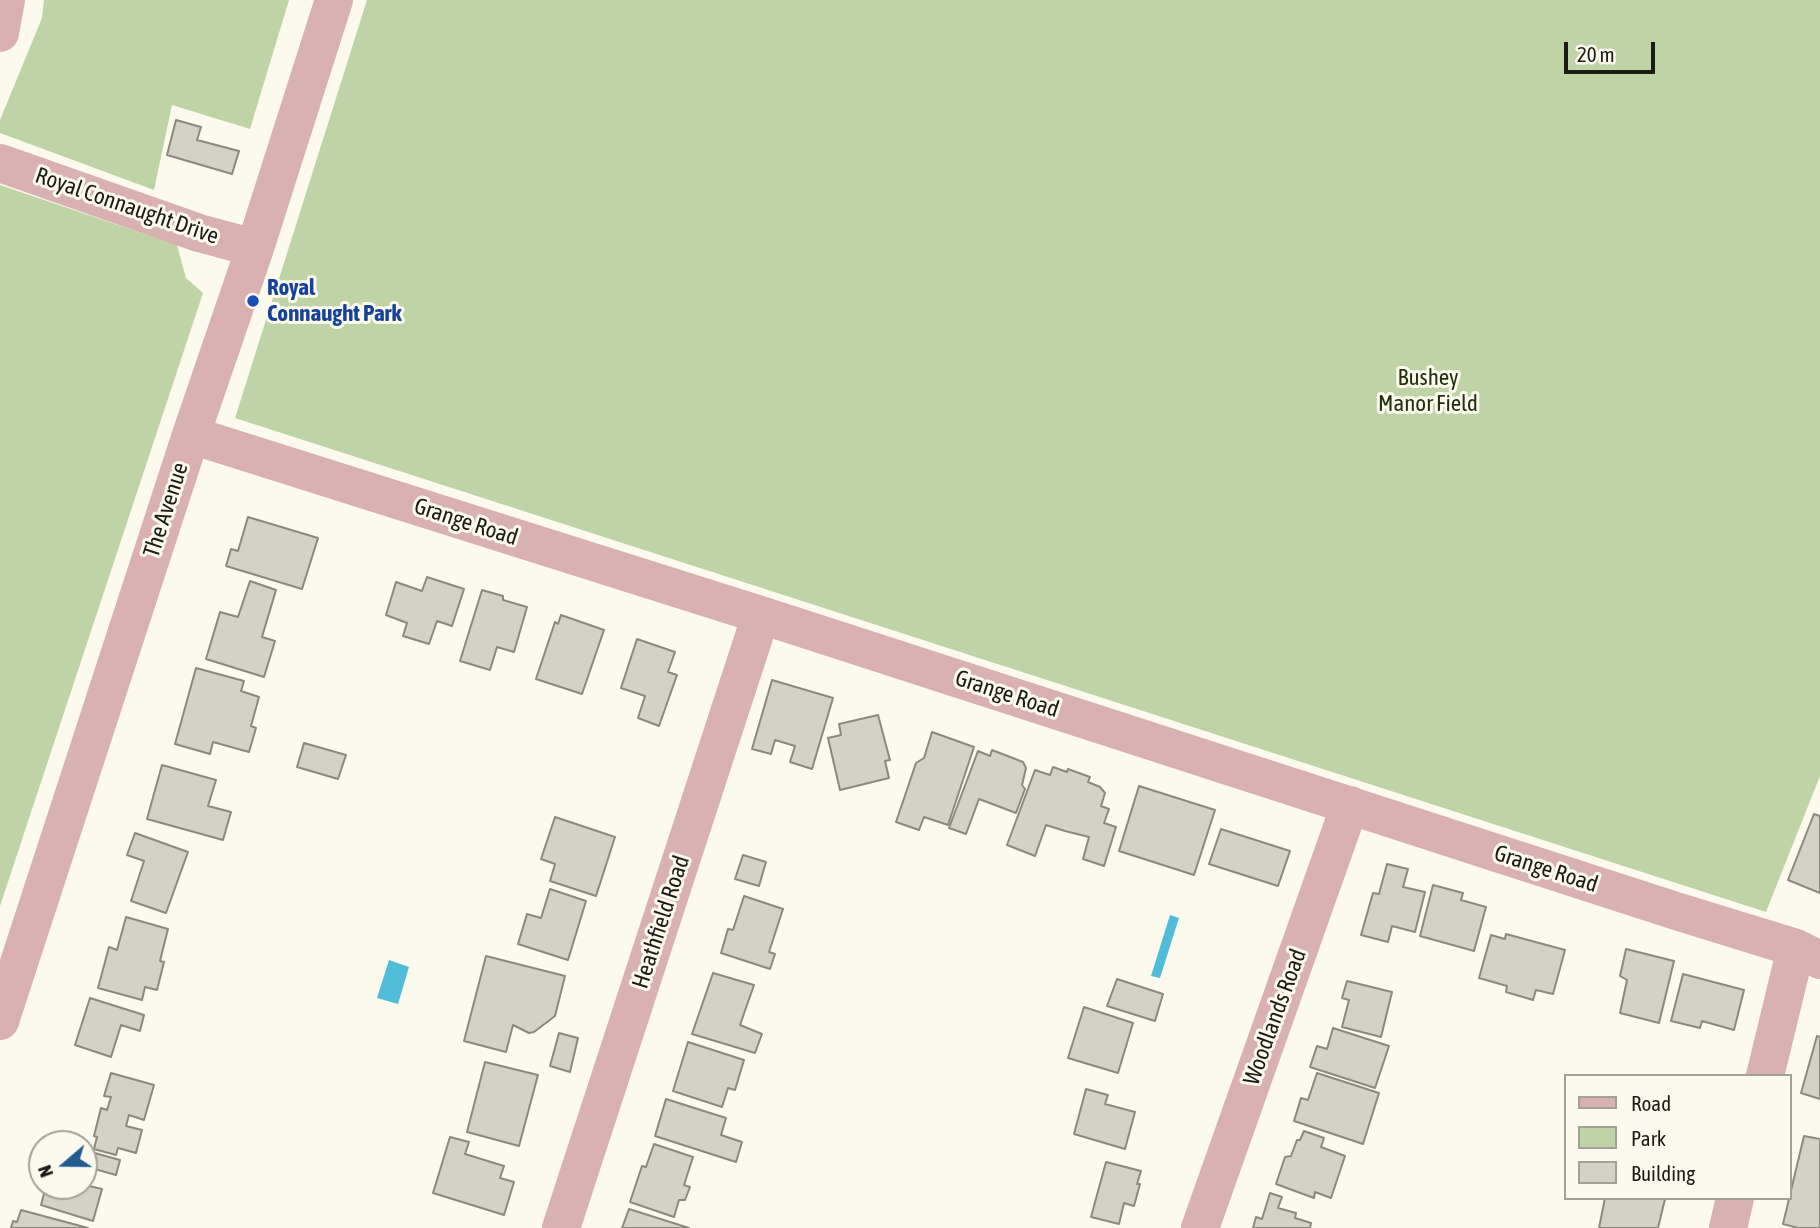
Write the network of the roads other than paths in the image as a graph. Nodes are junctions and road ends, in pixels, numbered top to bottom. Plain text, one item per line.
1 (6, 0) edge
2 (334, 0) edge
3 (0, 33) edge
4 (0, 163) edge
5 (255, 248) junction
6 (191, 435) junction
7 (761, 615) junction
8 (1350, 805) junction
9 (1808, 954) edge
10 (0, 1021) edge
11 (1766, 1074) edge
12 (1735, 1200) edge
13 (561, 1228) edge
14 (1200, 1228) edge
15 (1728, 1228) edge

1 - 3 street
2 - 5 street, The Avenue
4 - 5 street, Royal Connaught Drive
5 - 6 street, The Avenue
6 - 7 street, Grange Road
6 - 10 street, The Avenue
7 - 8 street, Grange Road
7 - 13 street, Heathfield Road
8 - 9 street, Grange Road
8 - 14 street, Woodlands Road
9 - 11 street
12 - 15 street

